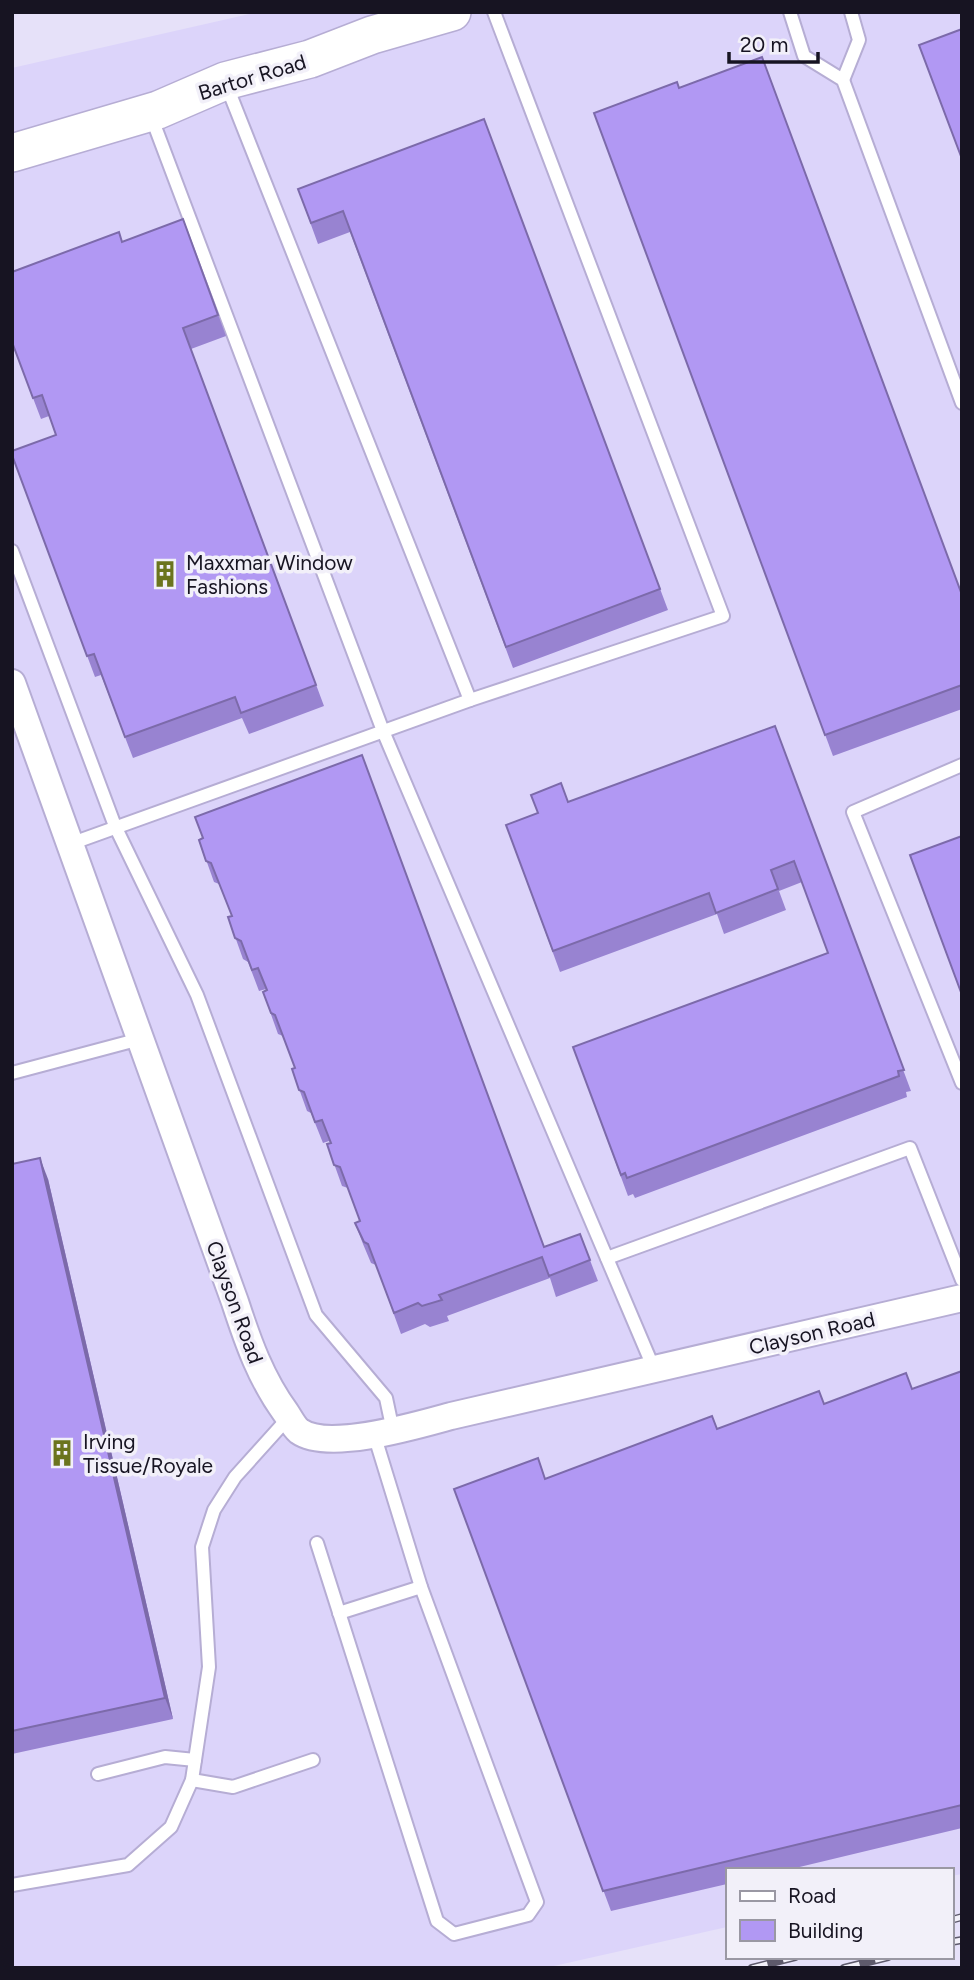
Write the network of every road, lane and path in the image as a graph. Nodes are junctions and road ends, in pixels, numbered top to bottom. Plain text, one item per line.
1 (452, 12) edge
2 (494, 12) edge
3 (790, 12) edge
4 (851, 12) edge
5 (225, 80) junction
6 (843, 80) junction
7 (149, 113) junction
8 (12, 153) edge
9 (962, 403) edge
10 (12, 551) edge
11 (12, 683) edge
12 (470, 700) junction
13 (383, 731) junction
14 (962, 765) edge
15 (115, 826) junction
16 (70, 844) junction
17 (141, 1039) junction
18 (12, 1073) edge
19 (962, 1083) edge
20 (607, 1258) junction
21 (962, 1280) edge
22 (962, 1298) edge
23 (654, 1369) junction
24 (289, 1417) junction
25 (384, 1432) junction
26 (317, 1543) dead end
27 (421, 1587) junction
28 (339, 1613) junction
29 (195, 1760) junction
30 (313, 1760) dead end
31 (98, 1774) dead end
32 (192, 1780) junction
33 (12, 1885) edge

1 - 5 street, Bartor Road
2 - 12 lane
3 - 6 lane
4 - 6 lane
5 - 7 street, Bartor Road
5 - 12 lane
6 - 9 lane
7 - 8 street, Bartor Road
7 - 13 lane
10 - 15 lane
11 - 16 street, Clayson Road
12 - 13 lane
13 - 15 lane
13 - 20 lane
14 - 19 lane
15 - 16 lane
15 - 25 lane
16 - 17 street, Clayson Road
17 - 18 lane
17 - 24 street, Clayson Road
20 - 21 lane
20 - 23 lane
22 - 23 street, Clayson Road
23 - 25 street, Clayson Road
24 - 25 street, Clayson Road
24 - 29 lane
25 - 27 lane
26 - 28 lane
27 - 28 lane
27 - 28 lane
29 - 31 lane
29 - 32 lane
30 - 32 lane
32 - 33 lane

